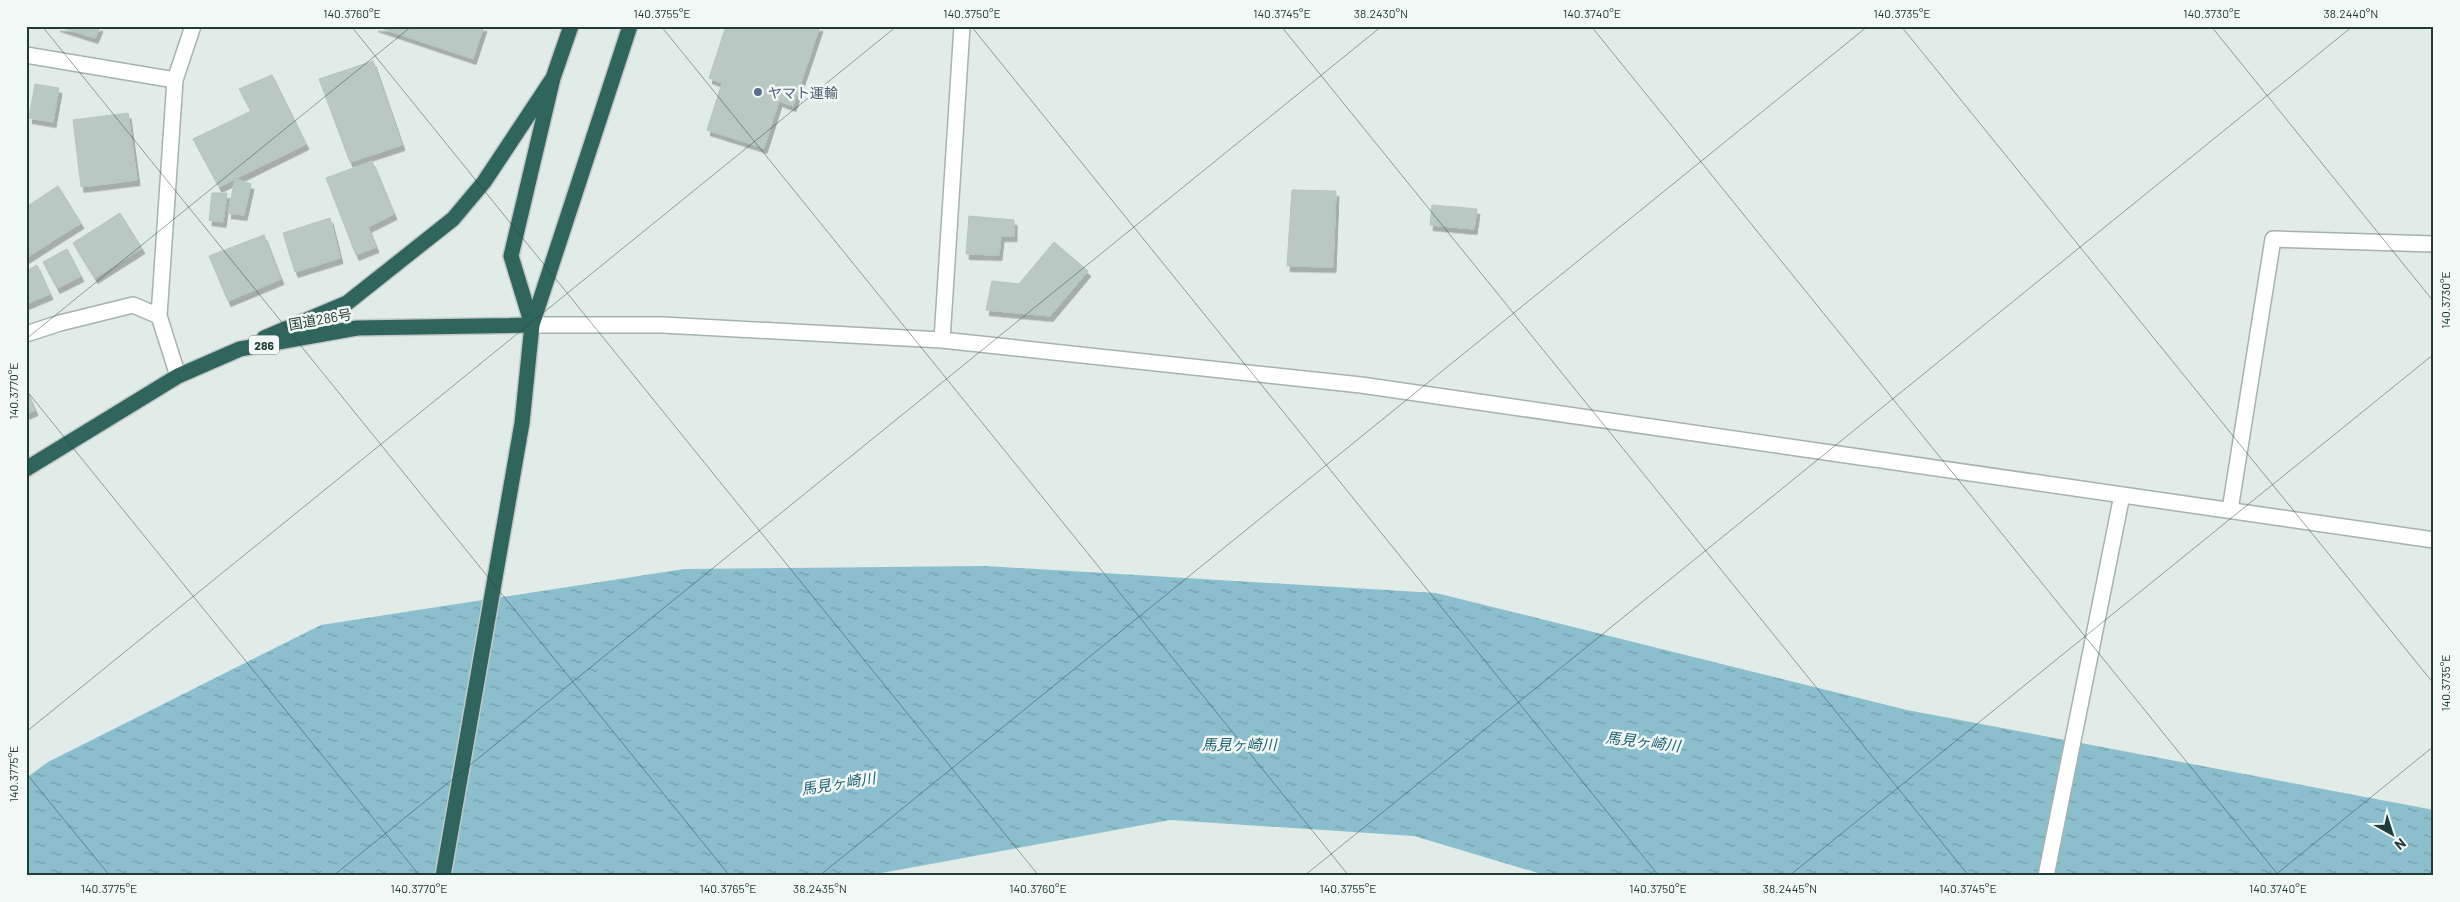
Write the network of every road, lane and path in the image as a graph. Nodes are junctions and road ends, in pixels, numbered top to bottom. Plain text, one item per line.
1 (193, 26) edge
2 (570, 26) edge
3 (630, 26) edge
4 (962, 26) edge
5 (26, 55) edge
6 (553, 78) junction
7 (175, 80) junction
8 (2434, 244) edge
9 (159, 316) junction
10 (532, 325) junction
11 (26, 334) edge
12 (942, 340) junction
13 (240, 349) junction
14 (178, 376) junction
15 (26, 469) edge
16 (2122, 495) junction
17 (2230, 510) junction
18 (2434, 540) edge
19 (443, 876) edge
20 (2046, 876) edge

1 - 7 street
2 - 6 highway
3 - 10 highway
4 - 12 street
5 - 7 street
6 - 10 highway
6 - 13 highway
7 - 9 street
8 - 17 street
9 - 11 street
9 - 14 street
10 - 12 street
10 - 13 highway, 国道286号 / 286
10 - 19 highway
12 - 16 street
13 - 14 highway, 国道286号 / 286
14 - 15 highway, 国道286号 / 286
16 - 17 street
16 - 20 street
17 - 18 street

